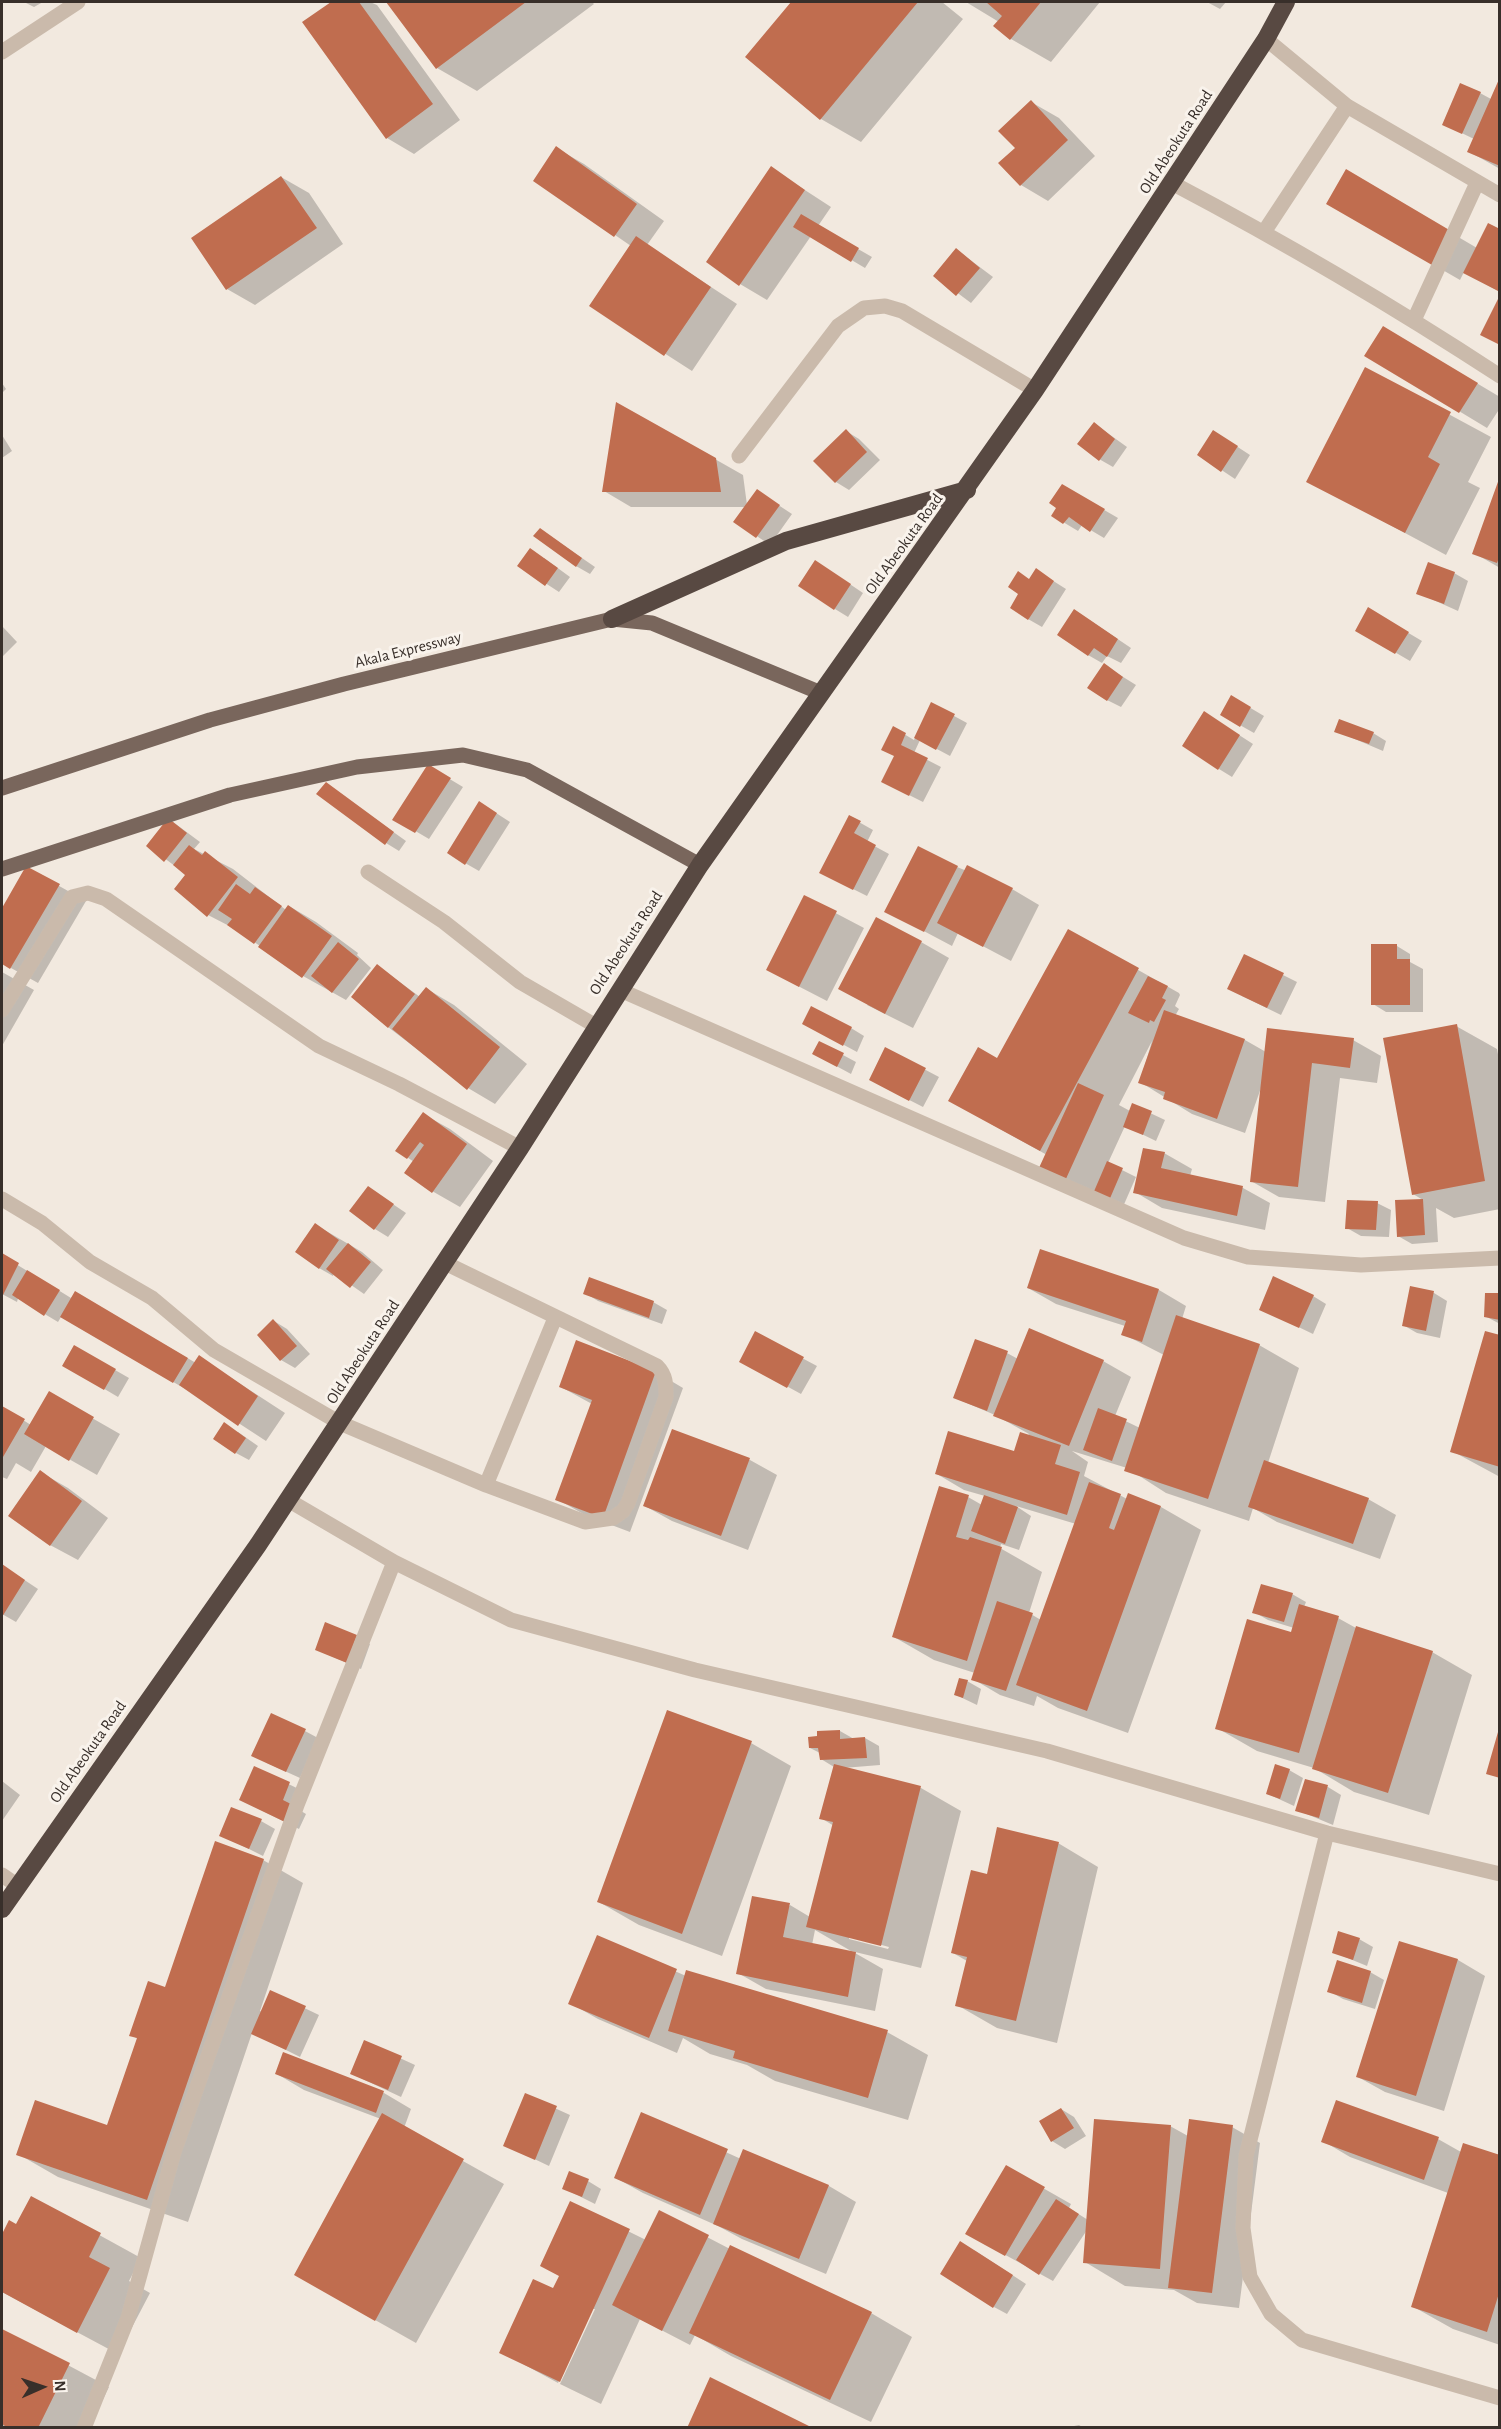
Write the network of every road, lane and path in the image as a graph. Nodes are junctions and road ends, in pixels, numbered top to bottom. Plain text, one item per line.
1 (78, 2) edge
2 (1286, 2) edge
3 (1266, 39) junction
4 (2, 52) edge
5 (1347, 106) junction
6 (1172, 183) junction
7 (1477, 183) junction
8 (1500, 195) edge
9 (1264, 232) junction
10 (1414, 320) junction
11 (1500, 376) edge
12 (1035, 390) junction
13 (739, 456) dead end
14 (967, 490) junction
15 (612, 619) junction
16 (821, 693) junction
17 (2, 788) edge
18 (700, 865) junction
19 (2, 869) edge
20 (368, 872) dead end
21 (620, 990) junction
22 (2, 1010) edge
23 (596, 1026) junction
24 (520, 1148) junction
25 (2, 1199) edge
26 (1500, 1258) edge
27 (445, 1263) junction
28 (555, 1318) junction
29 (340, 1423) junction
30 (486, 1485) junction
31 (288, 1500) junction
32 (394, 1562) junction
33 (1327, 1833) junction
34 (1500, 1874) edge
35 (2, 1875) edge
36 (18, 1886) junction
37 (2, 1909) edge
38 (1500, 2398) edge
39 (84, 2427) edge

1 - 4 street
2 - 3 highway, Old Abeokuta Road
3 - 5 street
3 - 6 highway, Old Abeokuta Road
5 - 7 street
5 - 9 street
6 - 9 street
6 - 12 highway, Old Abeokuta Road
7 - 8 street
7 - 10 street
9 - 10 street
10 - 11 street
12 - 13 street
12 - 14 highway, Old Abeokuta Road
14 - 15 highway
14 - 16 highway, Old Abeokuta Road
15 - 16 main road, Akala Expressway
15 - 17 main road, Akala Expressway
16 - 18 highway, Old Abeokuta Road
18 - 19 main road
18 - 21 highway, Old Abeokuta Road
20 - 23 street
21 - 23 highway, Old Abeokuta Road
21 - 26 street
22 - 24 street
23 - 24 highway, Old Abeokuta Road
24 - 27 highway, Old Abeokuta Road
25 - 29 street
27 - 28 street
27 - 29 highway, Old Abeokuta Road
28 - 30 street
28 - 30 street
29 - 30 street
29 - 31 highway, Old Abeokuta Road
31 - 32 street
31 - 36 highway, Old Abeokuta Road
32 - 33 street
32 - 39 street
33 - 34 street
33 - 38 street
35 - 36 street
36 - 37 highway, Old Abeokuta Road

